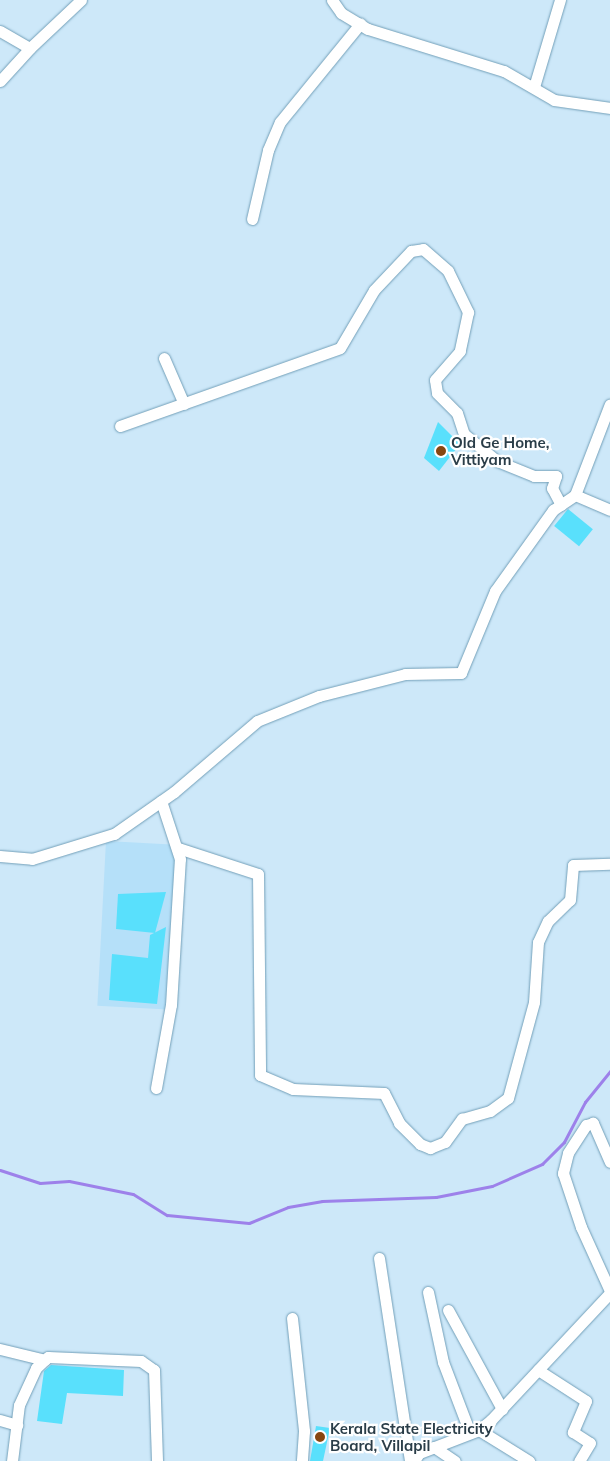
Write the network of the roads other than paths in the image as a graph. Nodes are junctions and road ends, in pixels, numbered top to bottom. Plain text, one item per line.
1 (81, 0) edge
2 (332, 0) edge
3 (560, 0) edge
4 (360, 24) junction
5 (0, 31) edge
6 (30, 48) junction
7 (0, 81) edge
8 (534, 87) junction
9 (610, 108) edge
10 (252, 219) dead end
11 (164, 358) dead end
12 (184, 404) junction
13 (610, 404) edge
14 (120, 426) dead end
15 (575, 495) junction
16 (561, 505) junction
17 (610, 510) edge
18 (162, 801) junction
19 (178, 854) junction
20 (0, 856) edge
21 (610, 864) edge
22 (156, 1088) dead end
23 (610, 1162) edge
24 (379, 1258) dead end
25 (428, 1292) dead end
26 (610, 1292) edge
27 (448, 1310) dead end
28 (292, 1318) dead end
29 (0, 1349) edge
30 (44, 1360) junction
31 (538, 1370) junction
32 (502, 1409) junction
33 (0, 1420) edge
34 (17, 1425) junction
35 (474, 1432) junction
36 (434, 1447) junction
37 (12, 1461) edge
38 (157, 1461) edge
39 (302, 1461) edge
40 (410, 1461) edge
41 (414, 1461) edge
42 (455, 1461) edge
43 (529, 1461) edge
44 (579, 1461) edge

1 - 6 street
2 - 4 street
3 - 8 street
4 - 8 street
4 - 10 street
5 - 6 street
6 - 7 street
8 - 9 street
11 - 12 street
12 - 14 street
12 - 16 street
13 - 15 street
15 - 16 street
15 - 17 street
16 - 18 street
18 - 19 street
18 - 20 street
19 - 21 street
19 - 22 street
23 - 26 street
24 - 40 street
25 - 35 street
26 - 31 street
27 - 32 street
28 - 39 street
29 - 30 street
30 - 34 street
30 - 38 street
31 - 32 street
31 - 44 street
32 - 35 street
33 - 34 street
34 - 37 street
35 - 36 street
35 - 43 street
36 - 41 street
36 - 42 street

